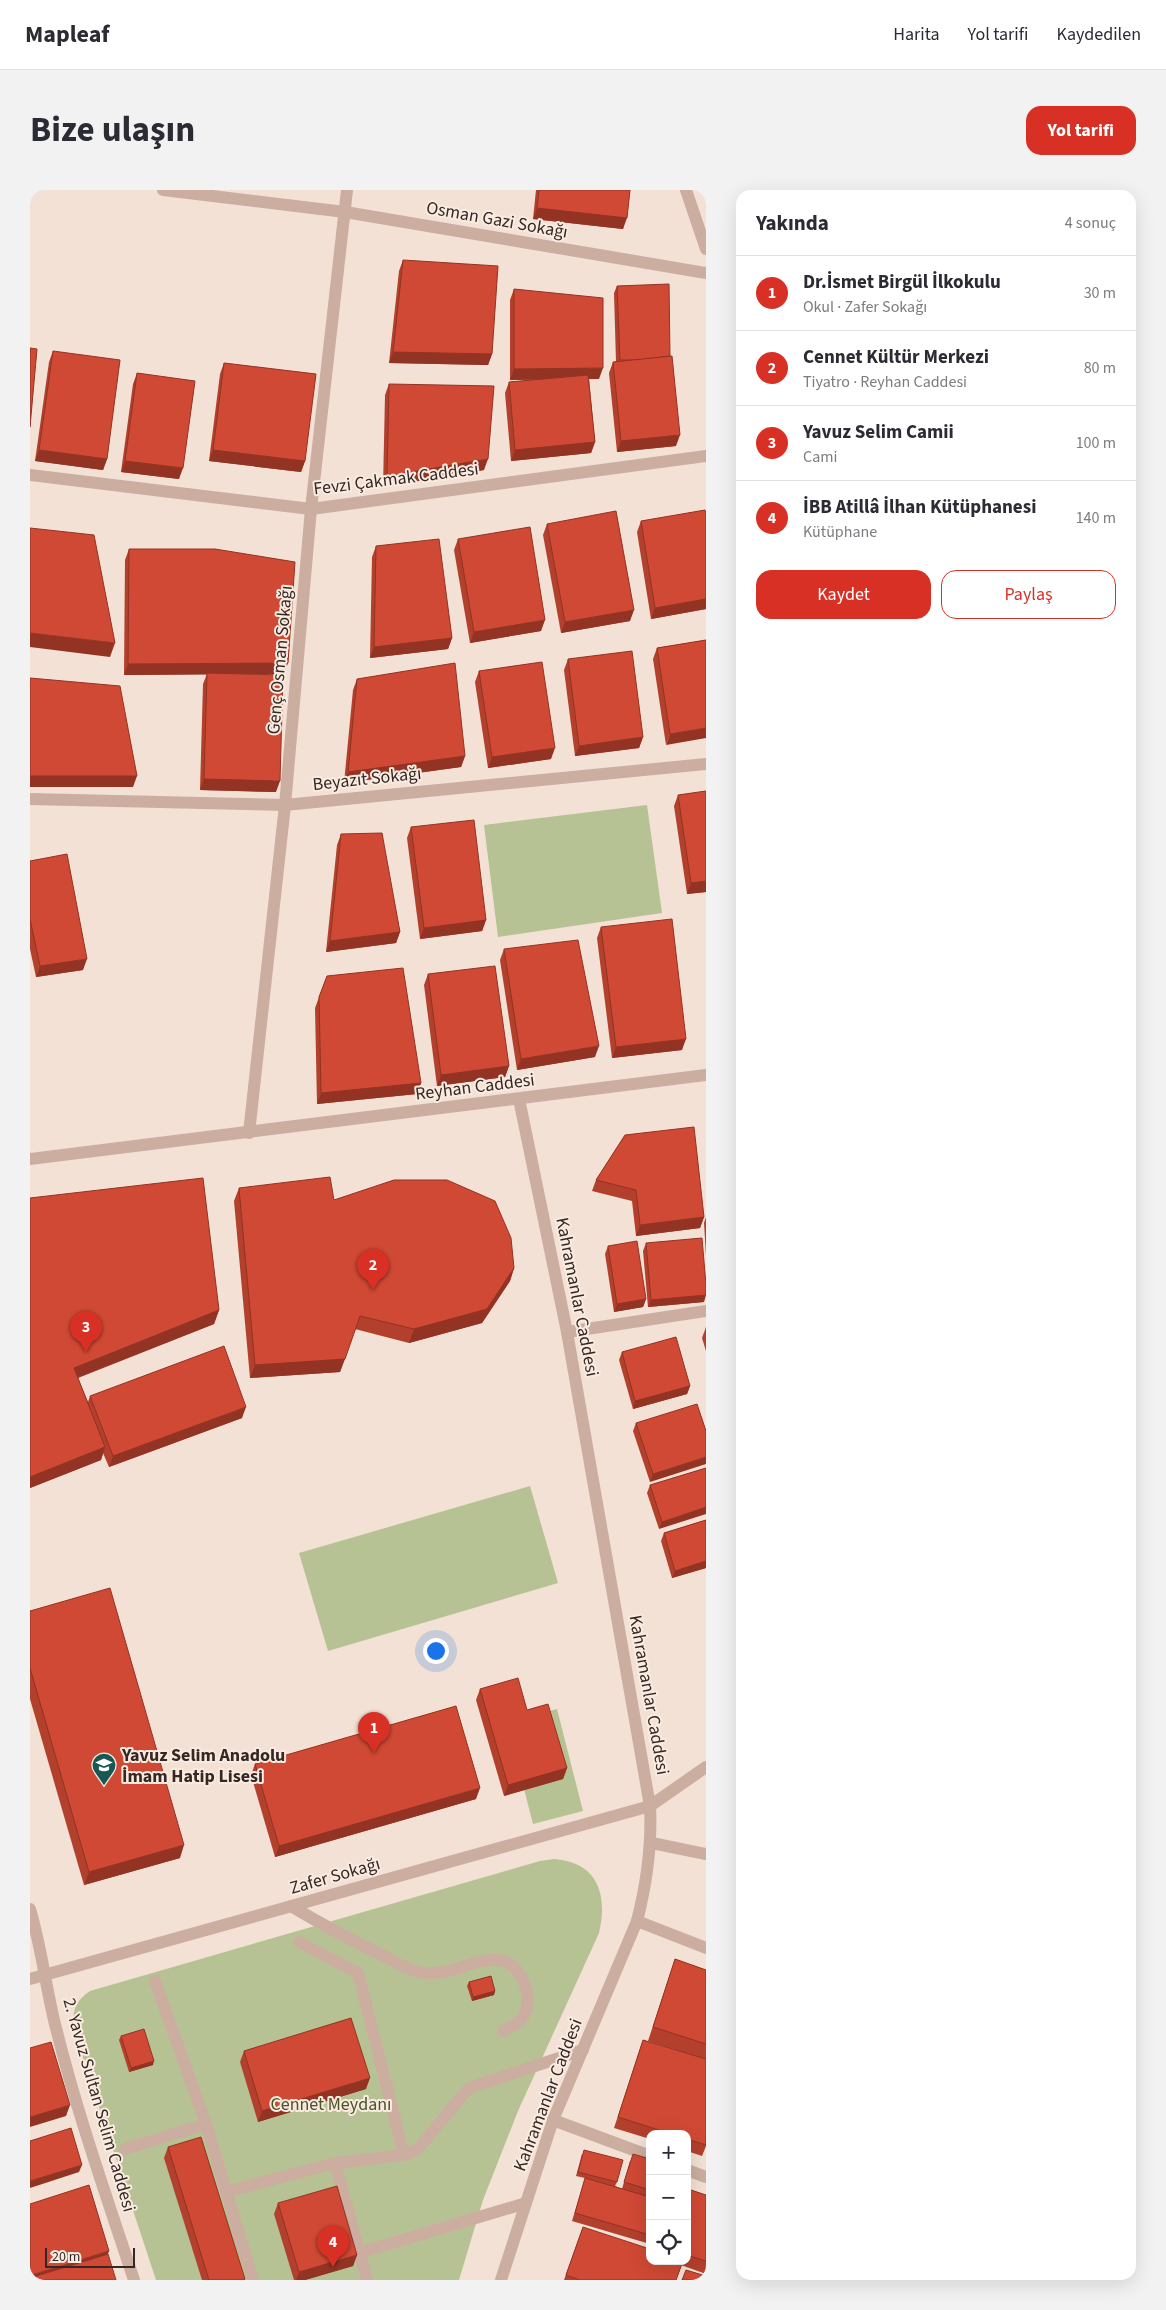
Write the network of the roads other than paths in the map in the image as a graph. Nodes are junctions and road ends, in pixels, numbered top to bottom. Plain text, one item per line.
1 (163, 190) edge
2 (347, 190) edge
3 (686, 190) edge
4 (345, 212) junction
5 (706, 249) edge
6 (706, 273) edge
7 (706, 456) edge
8 (30, 475) edge
9 (310, 509) junction
10 (706, 764) edge
11 (30, 799) edge
12 (285, 805) junction
13 (706, 1075) edge
14 (519, 1099) junction
15 (249, 1133) junction
16 (30, 1159) edge
17 (706, 1311) edge
18 (567, 1332) junction
19 (706, 1767) edge
20 (650, 1806) junction
21 (652, 1843) junction
22 (706, 1854) edge
23 (291, 1906) junction
24 (30, 1909) edge
25 (637, 1921) junction
26 (299, 1942) dead end
27 (706, 1948) edge
28 (46, 1975) junction
29 (30, 1979) edge
30 (155, 1981) dead end
31 (504, 2031) dead end
32 (583, 2050) junction
33 (553, 2120) junction
34 (206, 2124) junction
35 (125, 2149) dead end
36 (404, 2155) junction
37 (646, 2155) edge
38 (335, 2163) junction
39 (691, 2171) edge
40 (706, 2177) edge
41 (226, 2192) junction
42 (526, 2203) junction
43 (359, 2253) junction
44 (134, 2280) edge
45 (253, 2280) edge
46 (367, 2280) edge
47 (501, 2280) edge

1 - 4 street, Osman Gazi Sokağı
2 - 4 street, Genç Osman Sokağı
3 - 5 street
4 - 6 street, Osman Gazi Sokağı
4 - 9 street, Genç Osman Sokağı
7 - 9 street, Fevzi Çakmak Caddesi
8 - 9 street, Fevzi Çakmak Caddesi
9 - 12 street, Genç Osman Sokağı
10 - 12 street, Beyazıt Sokağı
11 - 12 street, Beyazıt Sokağı
12 - 15 street, Genç Osman Sokağı
13 - 14 street, Reyhan Caddesi
14 - 15 street, Reyhan Caddesi
14 - 18 street, Kahramanlar Caddesi
15 - 16 street, Reyhan Caddesi
17 - 18 street
18 - 20 street, Kahramanlar Caddesi
19 - 20 street, Zafer Sokağı
20 - 21 street, Kahramanlar Caddesi
20 - 23 street, Zafer Sokağı
21 - 22 street
21 - 25 street, Kahramanlar Caddesi
23 - 28 street, Zafer Sokağı
23 - 31 street
24 - 28 street, 2. Yavuz Sultan Selim Caddesi
25 - 27 street
25 - 32 street, Kahramanlar Caddesi
26 - 36 street
28 - 29 street, Zafer Sokağı
28 - 44 street, 2. Yavuz Sultan Selim Caddesi
30 - 34 street
32 - 33 street, Kahramanlar Caddesi
32 - 36 street
33 - 37 street
33 - 42 street, Kahramanlar Caddesi
34 - 35 street
34 - 41 street
36 - 38 street
38 - 41 street
38 - 43 street
39 - 40 street
41 - 45 street
42 - 43 street
42 - 47 street, Kahramanlar Caddesi
43 - 46 street

